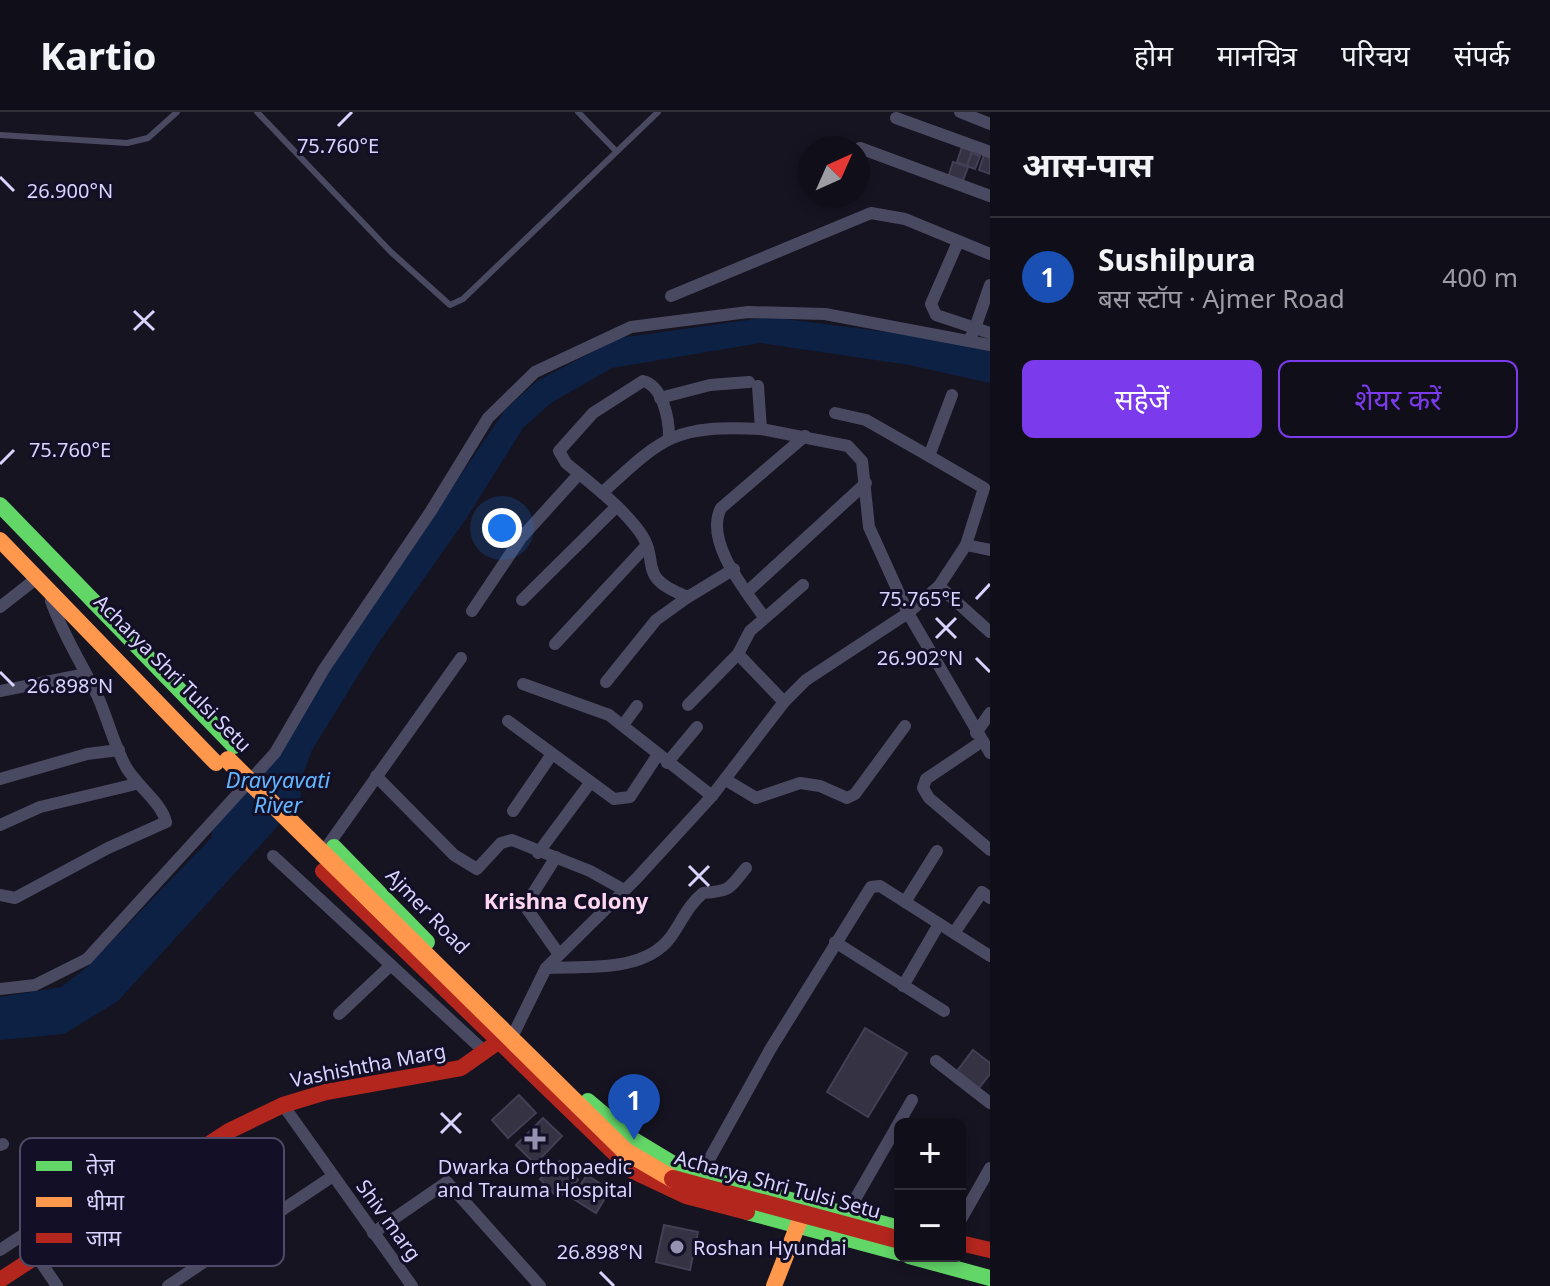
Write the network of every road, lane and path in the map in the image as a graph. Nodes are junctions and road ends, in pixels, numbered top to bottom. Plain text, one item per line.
1 (177, 112) edge
2 (257, 112) edge
3 (578, 112) edge
4 (658, 112) edge
5 (960, 112) edge
6 (896, 118) dead end
7 (990, 124) edge
8 (0, 135) edge
9 (616, 151) junction
10 (870, 152) edge
11 (990, 152) edge
12 (990, 196) edge
13 (958, 242) junction
14 (990, 254) edge
15 (990, 285) edge
16 (671, 296) dead end
17 (972, 333) junction
18 (990, 333) edge
19 (990, 345) edge
20 (952, 395) dead end
21 (660, 398) junction
22 (835, 413) dead end
23 (761, 429) junction
24 (805, 436) junction
25 (669, 437) junction
26 (929, 456) junction
27 (579, 474) junction
28 (990, 475) edge
29 (866, 483) junction
30 (984, 488) junction
31 (602, 493) junction
32 (0, 505) edge
33 (616, 507) junction
34 (0, 524) edge
35 (0, 540) edge
36 (966, 545) junction
37 (646, 546) junction
38 (990, 550) edge
39 (734, 569) junction
40 (42, 584) junction
41 (803, 585) dead end
42 (939, 586) junction
43 (747, 592) junction
44 (688, 597) junction
45 (522, 600) dead end
46 (0, 607) edge
47 (472, 611) dead end
48 (908, 613) junction
49 (764, 617) junction
50 (990, 632) edge
51 (555, 644) dead end
52 (738, 654) junction
53 (461, 658) dead end
54 (86, 674) junction
55 (606, 682) dead end
56 (523, 684) dead end
57 (0, 691) edge
58 (784, 702) junction
59 (688, 705) dead end
60 (637, 706) dead end
61 (990, 713) edge
62 (508, 721) dead end
63 (623, 725) junction
64 (905, 726) dead end
65 (697, 727) dead end
66 (979, 738) junction
67 (119, 750) junction
68 (990, 753) edge
69 (552, 754) junction
70 (662, 759) junction
71 (376, 776) junction
72 (0, 779) edge
73 (726, 780) junction
74 (590, 783) junction
75 (136, 784) junction
76 (712, 796) junction
77 (513, 811) dead end
78 (0, 825) edge
79 (990, 850) edge
80 (937, 851) dead end
81 (538, 853) junction
82 (273, 856) dead end
83 (556, 857) junction
84 (746, 868) dead end
85 (624, 890) junction
86 (312, 891) junction
87 (0, 895) edge
88 (990, 898) edge
89 (905, 902) junction
90 (939, 924) junction
91 (954, 933) junction
92 (835, 942) junction
93 (558, 953) junction
94 (990, 956) edge
95 (391, 965) junction
96 (546, 968) junction
97 (903, 986) junction
98 (0, 989) edge
99 (944, 1011) dead end
100 (339, 1014) dead end
101 (515, 1031) junction
102 (492, 1047) junction
103 (936, 1061) dead end
104 (912, 1100) dead end
105 (990, 1103) edge
106 (283, 1105) junction
107 (218, 1138) edge
108 (990, 1168) edge
109 (333, 1176) junction
110 (700, 1176) junction
111 (805, 1205) junction
112 (284, 1209) edge
113 (966, 1210) edge
114 (846, 1215) junction
115 (797, 1226) junction
116 (894, 1227) edge
117 (373, 1233) junction
118 (20, 1237) edge
119 (894, 1238) edge
120 (966, 1244) edge
121 (0, 1250) edge
122 (990, 1250) edge
123 (894, 1251) edge
124 (966, 1256) edge
125 (931, 1262) edge
126 (990, 1262) edge
127 (20, 1265) edge
128 (43, 1266) edge
129 (200, 1266) edge
130 (1, 1277) edge
131 (990, 1278) edge
132 (172, 1285) edge
133 (57, 1286) edge
134 (412, 1286) edge
135 (540, 1286) edge
136 (774, 1286) edge

1 - 8 lane
2 - 9 lane
3 - 9 lane
4 - 9 lane
5 - 7 street
6 - 11 street
10 - 12 street
13 - 14 street
13 - 16 street
13 - 17 street
15 - 17 street
17 - 18 street
17 - 19 street
17 - 98 street
20 - 26 street
21 - 23 street
21 - 25 street
21 - 27 street
22 - 26 street
23 - 24 street
23 - 25 street
24 - 29 street
24 - 39 street
25 - 31 street
26 - 30 street
27 - 31 street
27 - 47 street
28 - 30 street
29 - 43 street
29 - 48 street
30 - 36 street
31 - 33 street
32 - 101 main road, Ajmer Road
33 - 37 street
33 - 45 street
34 - 119 main road, Acharya Shri Tulsi Setu, bridge
35 - 40 main road
36 - 38 street
36 - 42 street
37 - 44 street
37 - 51 street
39 - 43 street
39 - 44 street
40 - 46 street
40 - 54 street
40 - 102 main road
41 - 49 street
42 - 48 street
42 - 50 street
43 - 49 street
44 - 55 street
48 - 58 street
48 - 66 street
49 - 52 street
52 - 58 street
52 - 59 street
53 - 71 street
54 - 57 street
54 - 67 street
56 - 63 street
58 - 73 street
60 - 63 street
61 - 66 street
62 - 69 street
63 - 70 street
64 - 73 street
65 - 70 street
66 - 68 street
66 - 79 street
67 - 72 street
67 - 75 street
69 - 74 street
69 - 77 street
70 - 74 street
70 - 76 street
71 - 81 street
71 - 86 street
73 - 76 street
74 - 81 street
75 - 78 street
75 - 87 street
76 - 85 street
80 - 89 street
81 - 83 street
82 - 86 street
83 - 85 street
83 - 93 street
84 - 96 street
85 - 93 street
86 - 95 street
88 - 91 street
89 - 90 street
89 - 92 street
90 - 91 street
90 - 97 street
91 - 94 street
92 - 97 street
92 - 110 street
93 - 96 street
95 - 100 street
95 - 102 street
96 - 101 street
97 - 99 street
101 - 110 main road, Ajmer Road
102 - 106 main road, Vashishtha Marg
102 - 115 main road
103 - 105 street
104 - 114 street
106 - 107 main road, Vashishtha Marg
106 - 109 street, Shiv marg
108 - 113 street
109 - 112 street
109 - 117 street, Shiv marg
110 - 111 main road, Ajmer Road
111 - 114 main road, Ajmer Road
111 - 115 main road
114 - 116 main road, Ajmer Road
115 - 123 main road
115 - 136 main road
117 - 134 street, Shiv marg
117 - 135 street
118 - 121 street
120 - 122 main road
124 - 126 main road
125 - 131 main road
127 - 130 main road, Vashishtha Marg
128 - 133 street
129 - 132 street

